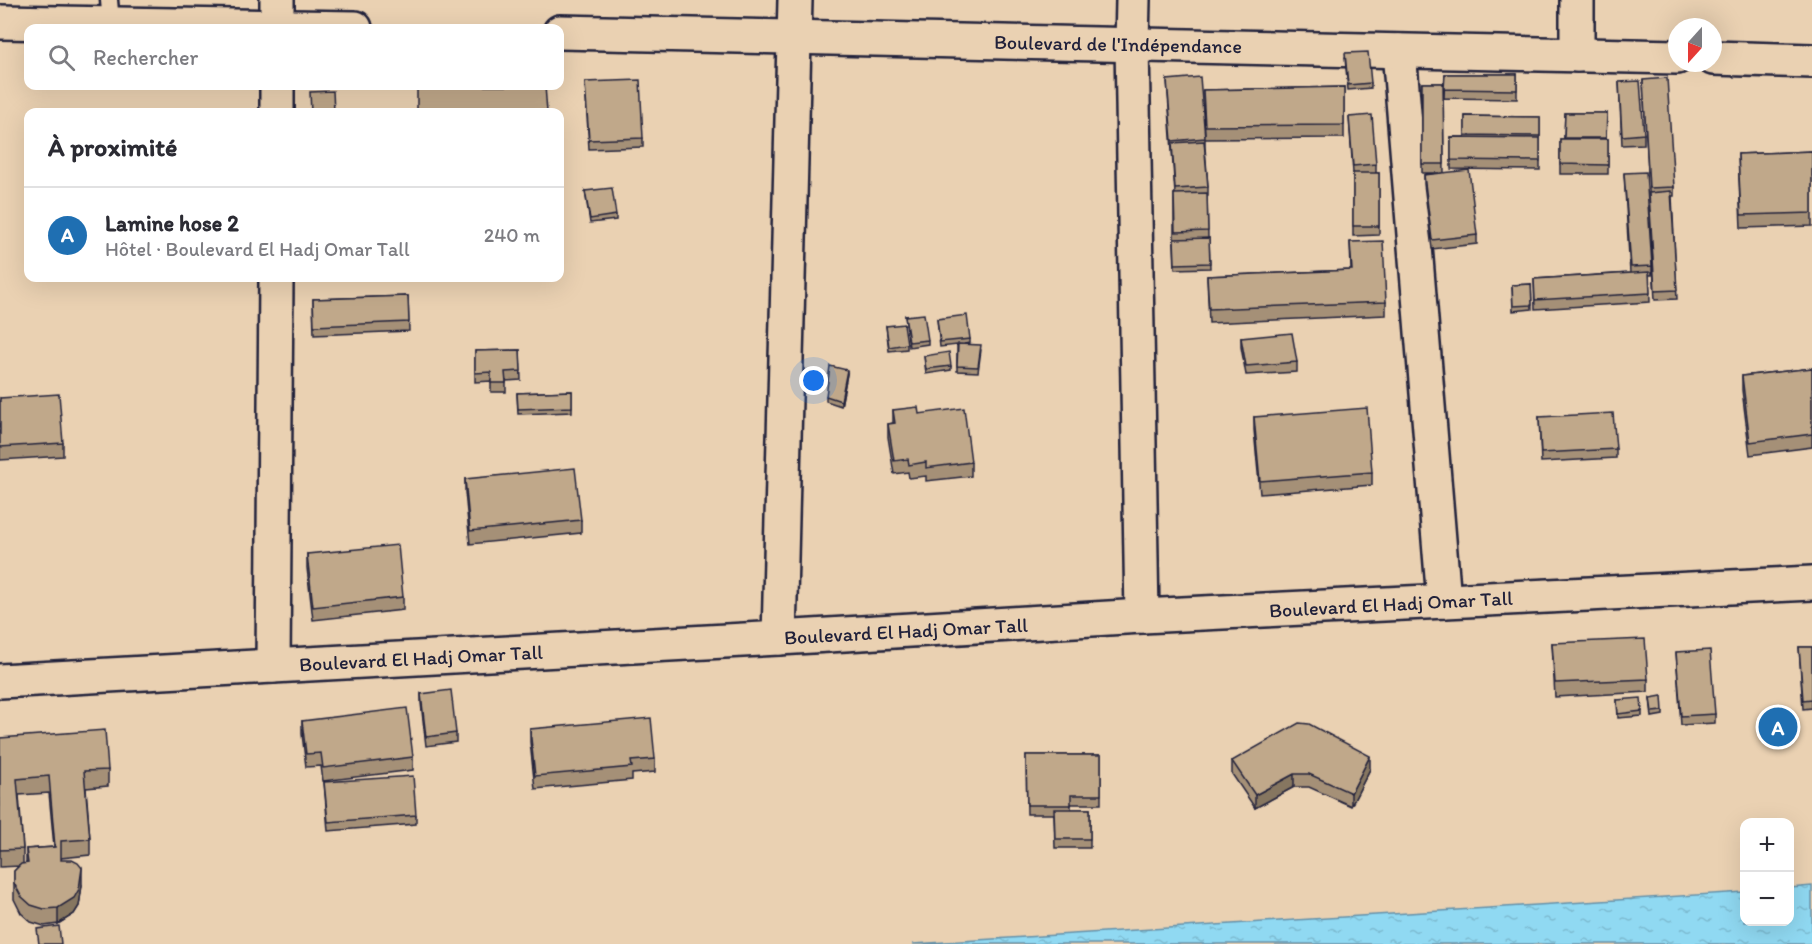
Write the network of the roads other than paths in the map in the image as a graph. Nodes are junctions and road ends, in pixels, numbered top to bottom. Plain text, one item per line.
1 (795, 0) edge
2 (1133, 0) edge
3 (1577, 0) edge
4 (110, 12) edge
5 (277, 18) edge
6 (0, 22) edge
7 (323, 24) edge
8 (564, 32) edge
9 (795, 37) junction
10 (1132, 44) junction
11 (1399, 51) junction
12 (1577, 55) junction
13 (1668, 57) edge
14 (1722, 58) edge
15 (1812, 61) edge
16 (277, 90) edge
17 (277, 108) edge
18 (276, 282) edge
19 (1812, 583) edge
20 (1444, 601) junction
21 (1142, 616) junction
22 (778, 638) junction
23 (273, 666) junction
24 (0, 681) edge

1 - 9 main road
2 - 10 main road
3 - 12 main road
4 - 5 main road
4 - 6 main road
5 - 7 main road
8 - 9 main road, Boulevard de l'Indépendance
9 - 10 main road, Boulevard de l'Indépendance
9 - 22 main road
10 - 11 main road, Boulevard de l'Indépendance
10 - 21 main road
11 - 12 main road, Boulevard de l'Indépendance
11 - 20 main road
12 - 13 main road, Boulevard de l'Indépendance
14 - 15 main road
16 - 17 main road
18 - 23 main road
19 - 20 main road, Boulevard El Hadj Omar Tall
20 - 21 main road, Boulevard El Hadj Omar Tall
21 - 22 main road, Boulevard El Hadj Omar Tall
22 - 23 main road, Boulevard El Hadj Omar Tall
23 - 24 main road, Boulevard El Hadj Omar Tall

